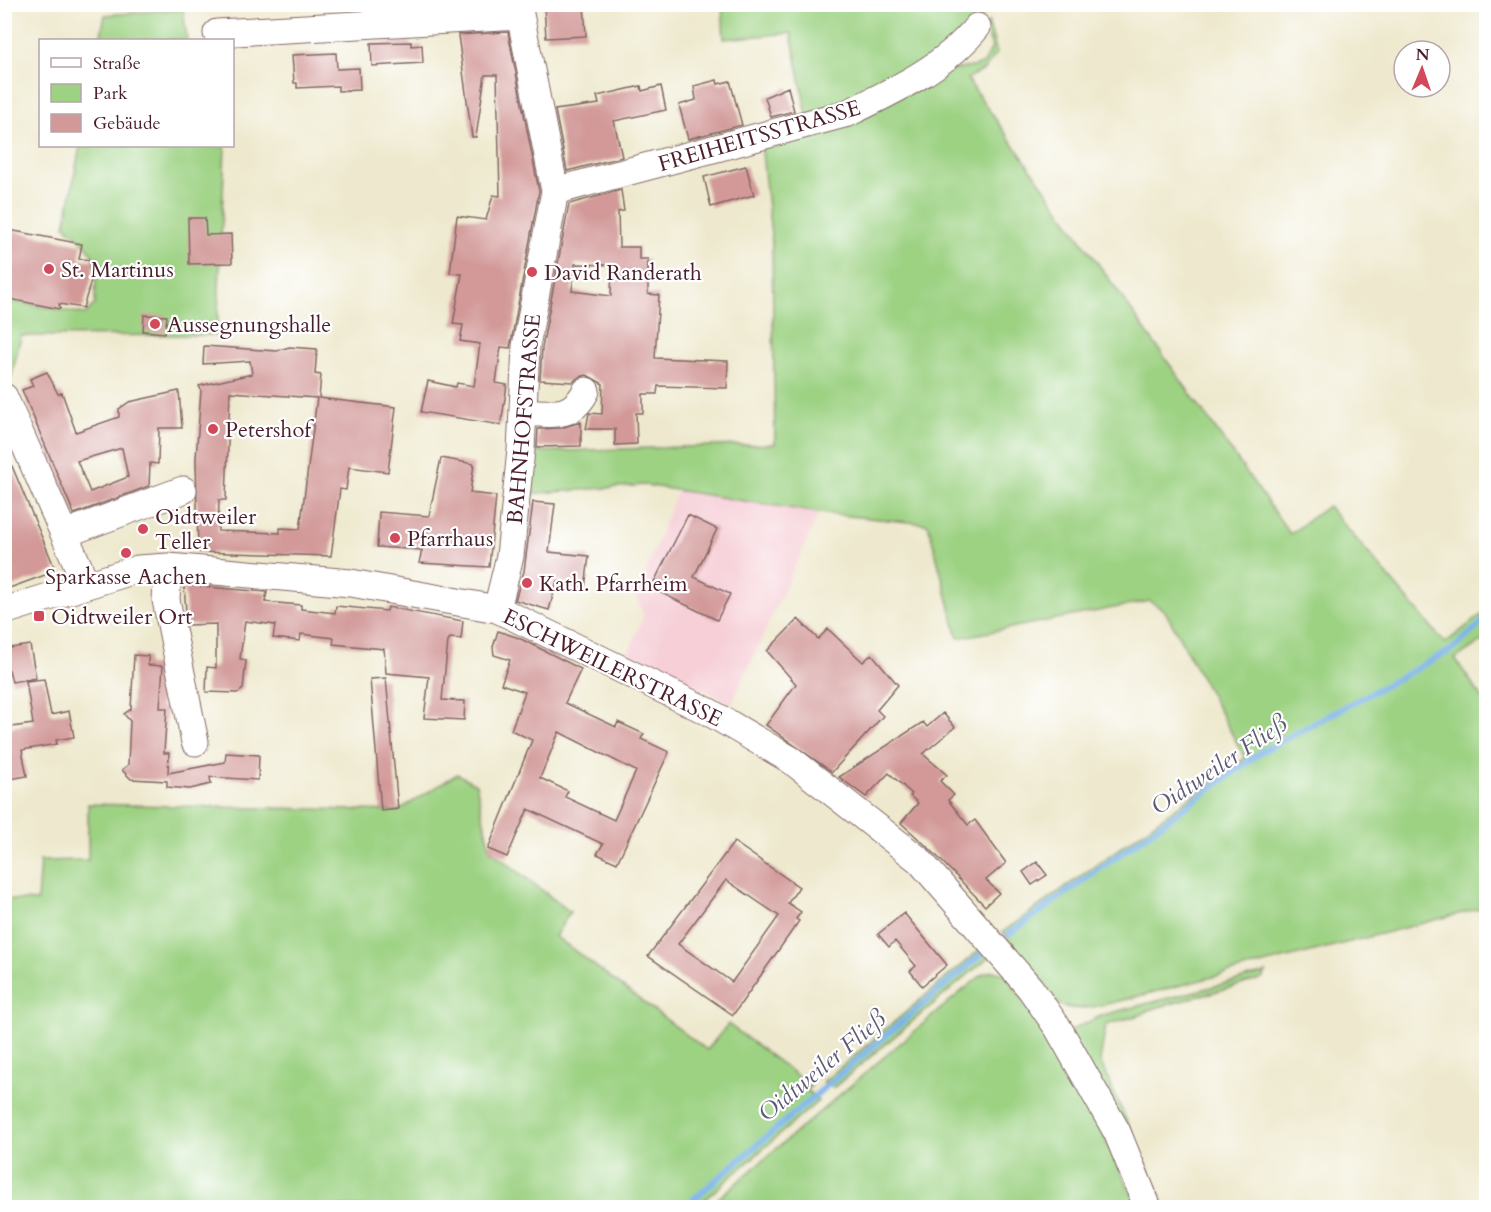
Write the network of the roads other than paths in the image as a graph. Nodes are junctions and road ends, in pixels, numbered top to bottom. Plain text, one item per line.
1 (518, 10) edge
2 (977, 27) dead end
3 (217, 33) dead end
4 (555, 191) junction
5 (586, 391) dead end
6 (4, 397) edge
7 (523, 412) junction
8 (183, 490) dead end
9 (64, 534) junction
10 (168, 567) junction
11 (86, 584) junction
12 (497, 609) junction
13 (4, 611) edge
14 (195, 742) dead end
15 (1148, 1208) edge

1 - 3 street, BAHNHOFSTRASSE
1 - 4 street, BAHNHOFSTRASSE
2 - 4 street, FREIHEITSSTRASSE
4 - 7 street, BAHNHOFSTRASSE
5 - 7 street
6 - 9 street
7 - 12 street, BAHNHOFSTRASSE
8 - 9 street
9 - 11 street
10 - 11 street, ESCHWEILERSTRASSE
10 - 12 street, ESCHWEILERSTRASSE
10 - 14 street
11 - 13 street, ESCHWEILERSTRASSE
12 - 15 street, ESCHWEILERSTRASSE

